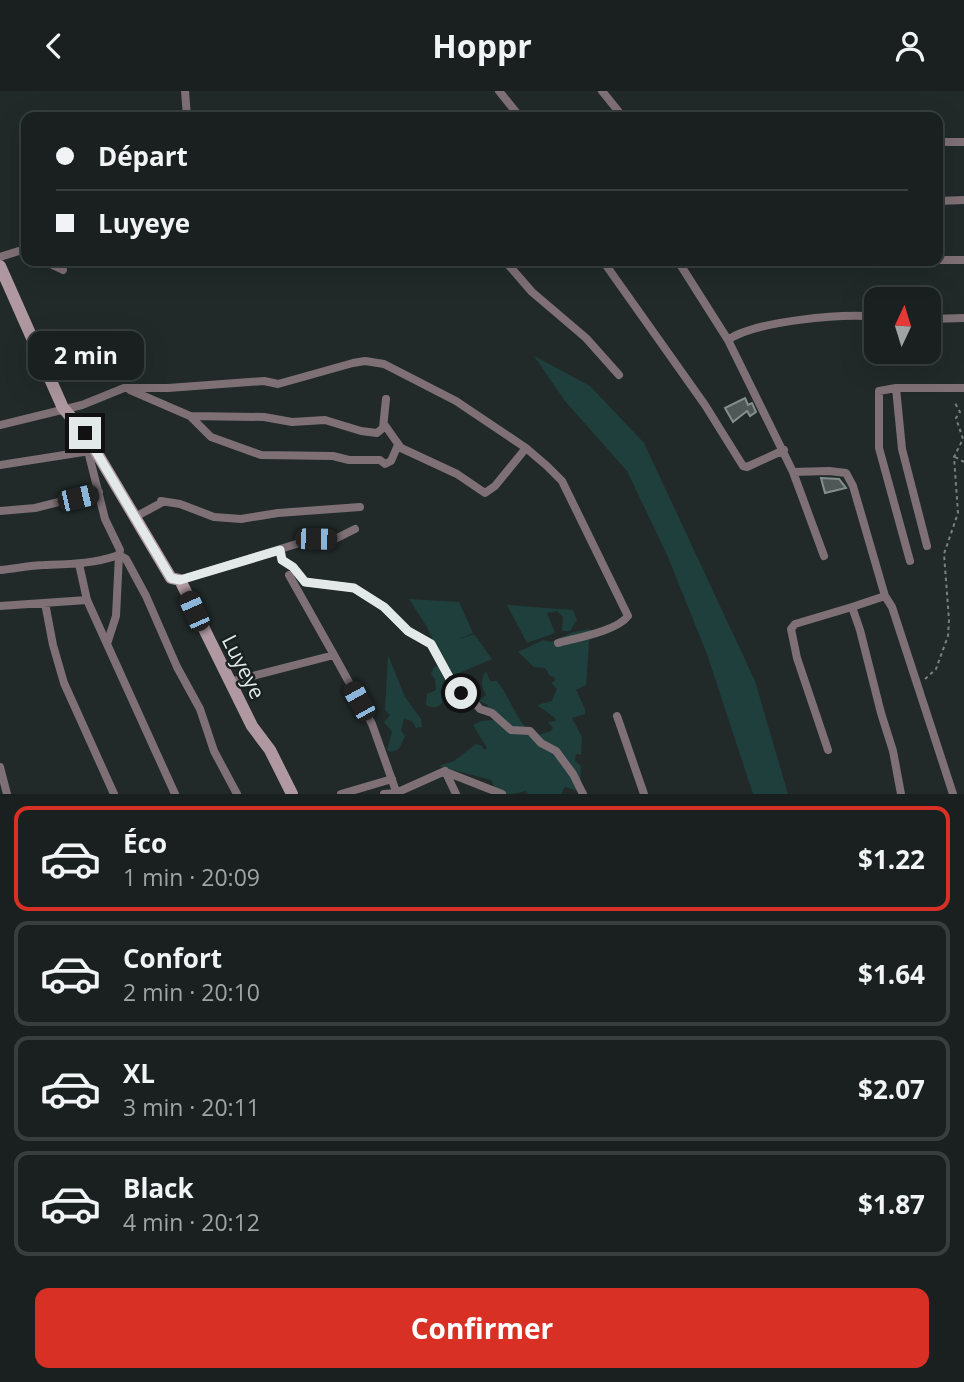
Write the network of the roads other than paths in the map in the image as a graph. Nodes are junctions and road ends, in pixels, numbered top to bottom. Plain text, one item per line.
1 (185, 91) edge
2 (499, 91) edge
3 (602, 91) edge
4 (187, 112) edge
5 (516, 112) edge
6 (620, 112) edge
7 (943, 142) edge
8 (964, 142) edge
9 (964, 200) edge
10 (943, 201) edge
11 (21, 250) edge
12 (0, 257) edge
13 (943, 260) edge
14 (964, 260) edge
15 (0, 266) edge
16 (509, 266) edge
17 (607, 266) edge
18 (681, 266) edge
19 (864, 317) edge
20 (964, 318) edge
21 (942, 319) edge
22 (728, 340) junction
23 (619, 375) dead end
24 (124, 388) junction
25 (896, 388) junction
26 (964, 388) edge
27 (386, 399) dead end
28 (64, 408) junction
29 (190, 416) junction
30 (384, 424) junction
31 (0, 425) edge
32 (398, 445) junction
33 (526, 448) junction
34 (784, 450) junction
35 (92, 451) junction
36 (0, 465) edge
37 (793, 472) junction
38 (99, 492) junction
39 (360, 507) dead end
40 (0, 511) edge
41 (135, 517) junction
42 (355, 529) dead end
43 (927, 546) dead end
44 (280, 550) junction
45 (119, 555) junction
46 (824, 556) dead end
47 (911, 561) dead end
48 (79, 564) junction
49 (0, 570) edge
50 (289, 575) dead end
51 (180, 580) junction
52 (885, 596) junction
53 (88, 600) junction
54 (45, 603) junction
55 (0, 606) edge
56 (852, 607) junction
57 (558, 643) dead end
58 (107, 644) junction
59 (334, 655) junction
60 (229, 682) junction
61 (617, 716) dead end
62 (828, 750) dead end
63 (0, 767) edge
64 (446, 772) junction
65 (392, 779) junction
66 (7, 794) edge
67 (114, 794) edge
68 (175, 794) edge
69 (237, 794) edge
70 (292, 794) edge
71 (341, 794) edge
72 (384, 794) edge
73 (397, 794) edge
74 (456, 794) edge
75 (502, 794) edge
76 (583, 794) edge
77 (644, 794) edge
78 (901, 794) edge
79 (953, 794) edge

1 - 4 street
2 - 5 street
3 - 6 street
7 - 8 street
9 - 10 street
11 - 12 street
13 - 14 street
15 - 28 street, Luyeye
16 - 23 street
17 - 34 street
18 - 22 street
19 - 22 street
20 - 21 street
22 - 34 street
24 - 28 street
24 - 29 street
24 - 33 street
25 - 26 street
25 - 43 street
25 - 47 street
27 - 30 street
28 - 31 street
28 - 35 street, Luyeye
29 - 30 street
29 - 32 street
30 - 32 street
32 - 33 street
33 - 57 street
34 - 37 street
35 - 36 street
35 - 38 street
35 - 41 street, Luyeye
37 - 46 street
37 - 52 street
38 - 40 street
38 - 45 street
39 - 41 street
41 - 51 street, Luyeye
42 - 44 street
44 - 51 street
44 - 76 street
45 - 48 street
45 - 58 street
45 - 69 street
48 - 49 street
48 - 53 street
50 - 59 street
51 - 60 street, Luyeye
52 - 56 street
52 - 79 street
53 - 54 street
53 - 58 street
54 - 55 street
54 - 67 street
56 - 62 street
56 - 78 street
58 - 68 street
59 - 60 street
59 - 65 street
60 - 70 street, Luyeye
61 - 77 street
63 - 66 street
64 - 73 street
64 - 74 street
64 - 75 street
65 - 71 street
65 - 73 street
72 - 73 street

